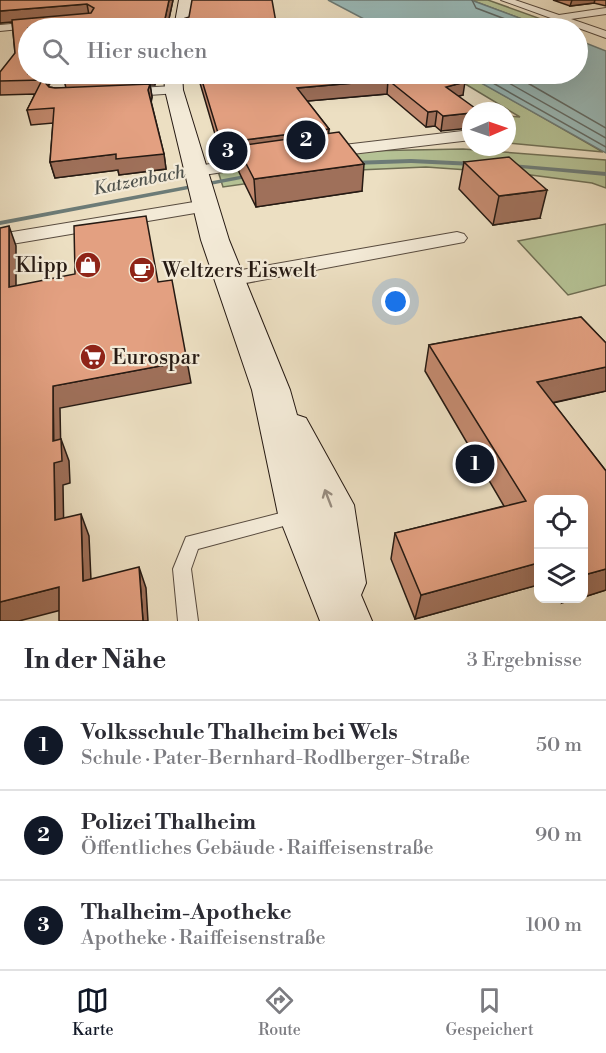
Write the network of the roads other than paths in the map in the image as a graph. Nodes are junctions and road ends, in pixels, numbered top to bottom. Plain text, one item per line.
1 (186, 0) edge
2 (506, 0) edge
3 (606, 11) edge
4 (183, 18) edge
5 (558, 18) joint
6 (18, 26) edge
7 (0, 28) edge
8 (588, 29) edge
9 (606, 35) edge
10 (57, 84) edge
11 (156, 84) edge
12 (174, 84) edge
13 (462, 136) edge
14 (111, 188) dead end
15 (201, 189) junction
16 (457, 238) dead end
17 (0, 240) edge
18 (230, 279) junction
19 (271, 390) junction
20 (301, 514) junction
21 (345, 619) edge
22 (188, 621) edge

1 - 4 main road
2 - 5 street
3 - 5 street
6 - 7 street
8 - 9 street
10 - 11 street
12 - 15 main road
13 - 15 street
14 - 15 lane
15 - 17 street
15 - 18 main road
16 - 18 street
18 - 19 main road
19 - 20 main road
21 -> 19 main road
20 - 21 main road
20 - 22 lane

